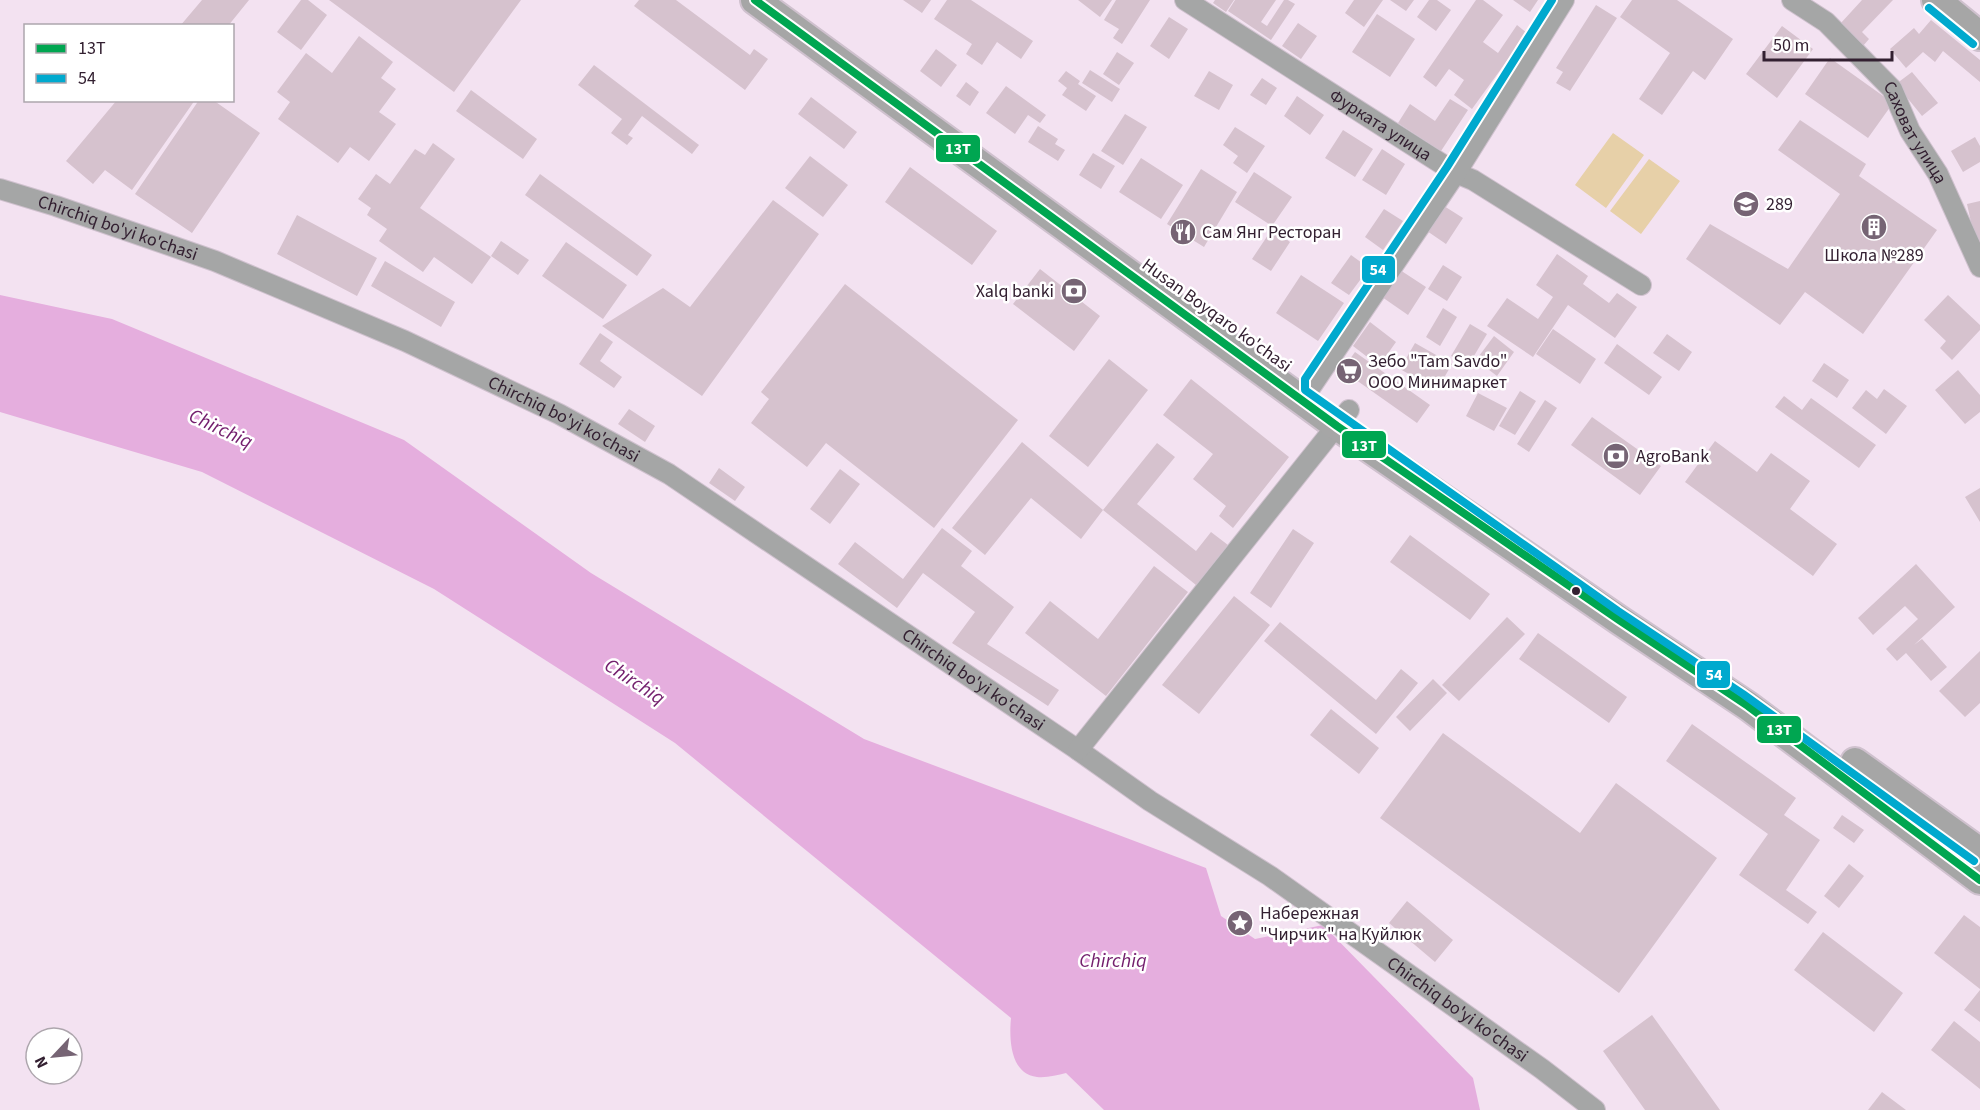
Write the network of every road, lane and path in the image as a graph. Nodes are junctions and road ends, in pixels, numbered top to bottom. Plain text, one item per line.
1 (754, 0) edge
2 (782, 0) edge
3 (1185, 0) edge
4 (1564, 0) edge
5 (1792, 0) edge
6 (1936, 0) edge
7 (1980, 36) edge
8 (1456, 173) junction
9 (0, 189) edge
10 (1980, 267) edge
11 (1641, 285) dead end
12 (1308, 393) junction
13 (1343, 418) junction
14 (1078, 750) junction
15 (1980, 852) edge
16 (1980, 880) edge
17 (1595, 1110) edge

1 - 12 main road, Husan Boyqaro ko'chasi
2 - 12 main road, Husan Boyqaro ko'chasi
3 - 8 street, Фурката улица
4 - 8 street
5 - 10 street, Саховат улица
6 - 7 main road
8 - 11 street, Фурката улица
8 - 12 street
9 - 14 street, Chirchiq bo'yi ko'chasi
12 - 13 main road, Husan Boyqaro ko'chasi
13 - 14 street
13 - 15 main road, Husan Boyqaro ko'chasi
13 - 16 main road, Husan Boyqaro ko'chasi
14 - 17 street, Chirchiq bo'yi ko'chasi

